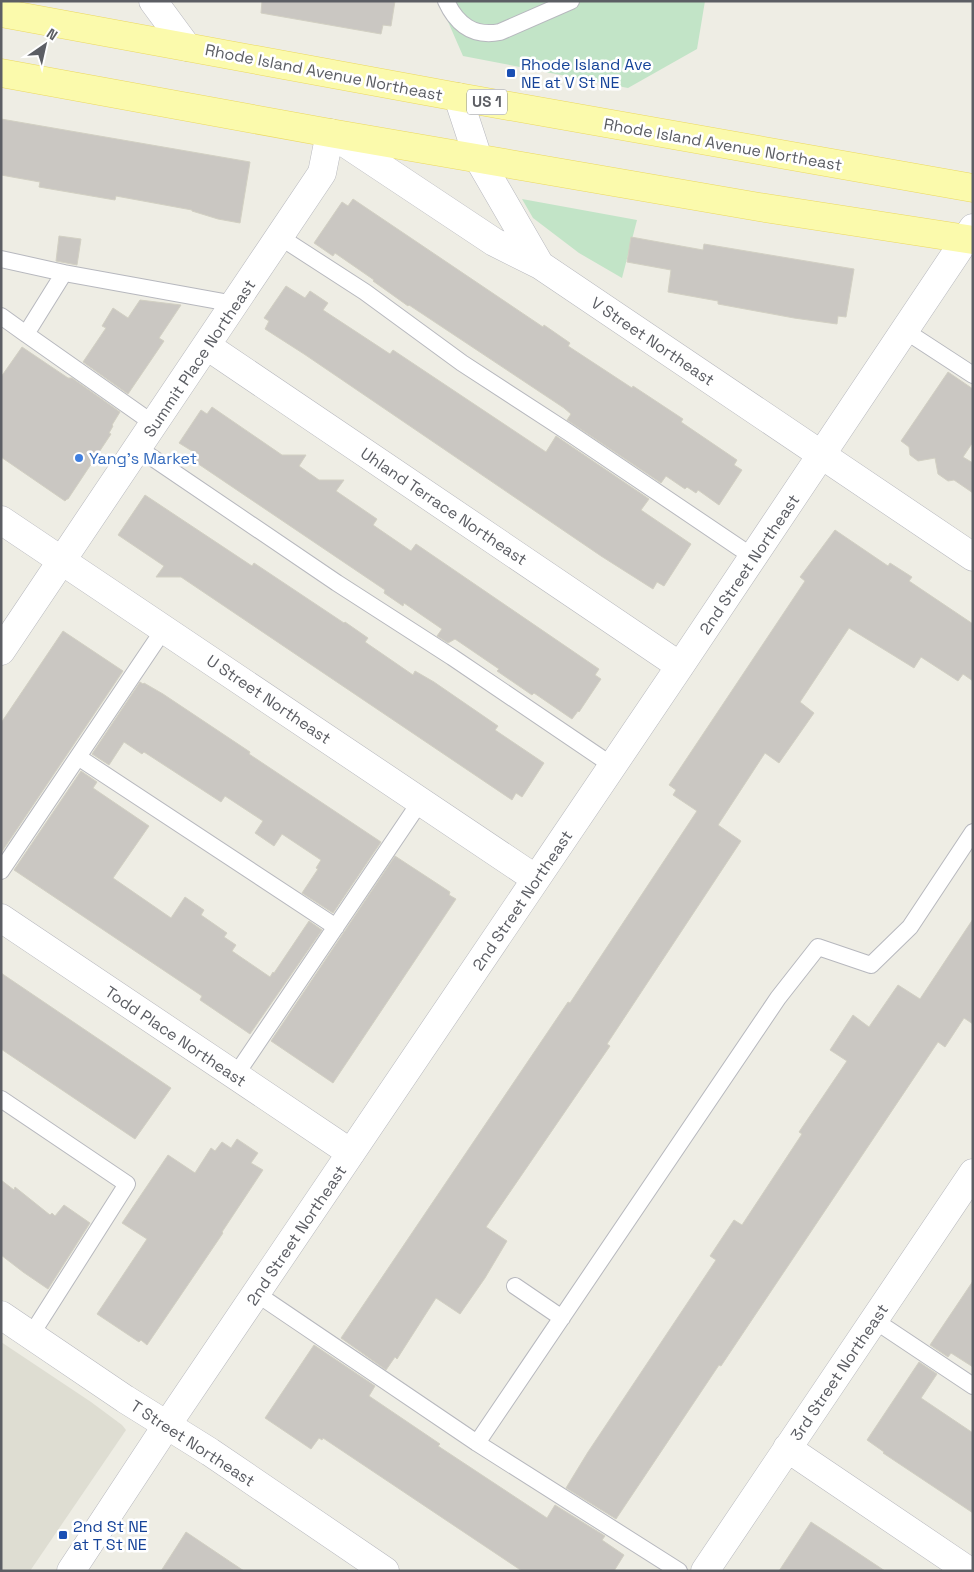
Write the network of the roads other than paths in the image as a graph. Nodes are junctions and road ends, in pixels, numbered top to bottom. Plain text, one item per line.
1 (153, 1) edge
2 (446, 1) edge
3 (571, 1) edge
4 (1, 12) edge
5 (187, 46) junction
6 (1, 73) edge
7 (458, 97) junction
8 (330, 132) junction
9 (478, 158) junction
10 (973, 188) edge
11 (970, 236) edge
12 (280, 237) junction
13 (1, 259) edge
14 (540, 265) junction
15 (64, 273) junction
16 (235, 304) junction
17 (1, 316) edge
18 (904, 330) junction
19 (26, 334) junction
20 (207, 346) junction
21 (973, 375) edge
22 (154, 424) junction
23 (138, 448) junction
24 (821, 454) junction
25 (1, 520) edge
26 (753, 557) junction
27 (973, 557) edge
28 (62, 561) junction
29 (164, 629) junction
30 (1, 651) edge
31 (680, 666) junction
32 (78, 757) junction
33 (613, 766) junction
34 (420, 802) junction
35 (973, 832) edge
36 (1, 871) edge
37 (536, 879) junction
38 (1, 918) edge
39 (336, 926) junction
40 (235, 1076) junction
41 (1, 1098) edge
42 (351, 1153) junction
43 (973, 1173) edge
44 (515, 1286) dead end
45 (257, 1294) junction
46 (1, 1315) edge
47 (562, 1318) junction
48 (874, 1320) junction
49 (31, 1335) junction
50 (973, 1386) edge
51 (167, 1425) junction
52 (477, 1443) junction
53 (787, 1448) junction
54 (71, 1571) edge
55 (385, 1571) edge
56 (679, 1571) edge
57 (705, 1571) edge
58 (970, 1571) edge

1 - 5 street
2 - 3 lane
4 - 5 main road, Rhode Island Avenue Northeast / US 1
5 - 7 main road, Rhode Island Avenue Northeast / US 1
6 - 8 main road
7 - 9 street
7 - 10 main road, Rhode Island Avenue Northeast / US 1
8 - 9 main road
8 - 12 street, Summit Place Northeast
8 - 14 street, V Street Northeast
9 - 11 main road
9 - 14 street
11 - 18 street, 2nd Street Northeast
12 - 16 street, Summit Place Northeast
12 - 26 lane
13 - 15 lane
14 - 24 street, V Street Northeast
15 - 16 lane
15 - 19 lane
16 - 20 street, Summit Place Northeast
17 - 19 lane
18 - 21 lane
18 - 24 street, 2nd Street Northeast
19 - 22 lane
20 - 22 street, Summit Place Northeast
20 - 31 street, Uhland Terrace Northeast
22 - 23 street, Summit Place Northeast
23 - 28 street, Summit Place Northeast
23 - 33 lane
24 - 26 street, 2nd Street Northeast
24 - 27 street, V Street Northeast
25 - 28 street, U Street Northeast
26 - 31 street, 2nd Street Northeast
28 - 29 street, U Street Northeast
28 - 30 street, Summit Place Northeast
29 - 32 lane
29 - 34 street, U Street Northeast
31 - 33 street, 2nd Street Northeast
32 - 36 lane
32 - 39 lane
33 - 37 street, 2nd Street Northeast
34 - 37 street, U Street Northeast
34 - 39 lane
35 - 47 lane
37 - 42 street, 2nd Street Northeast
38 - 40 street, Todd Place Northeast
39 - 40 lane
40 - 42 street, Todd Place Northeast
41 - 49 lane
42 - 45 street, 2nd Street Northeast
43 - 48 street, 3rd Street Northeast
44 - 47 lane
45 - 51 street, 2nd Street Northeast
45 - 52 lane
46 - 49 street, T Street Northeast
47 - 52 lane
48 - 50 lane
48 - 53 street, 3rd Street Northeast
49 - 51 street, T Street Northeast
51 - 54 street, 2nd Street Northeast
51 - 55 street, T Street Northeast
52 - 56 lane
53 - 57 street, 3rd Street Northeast
53 - 58 street

